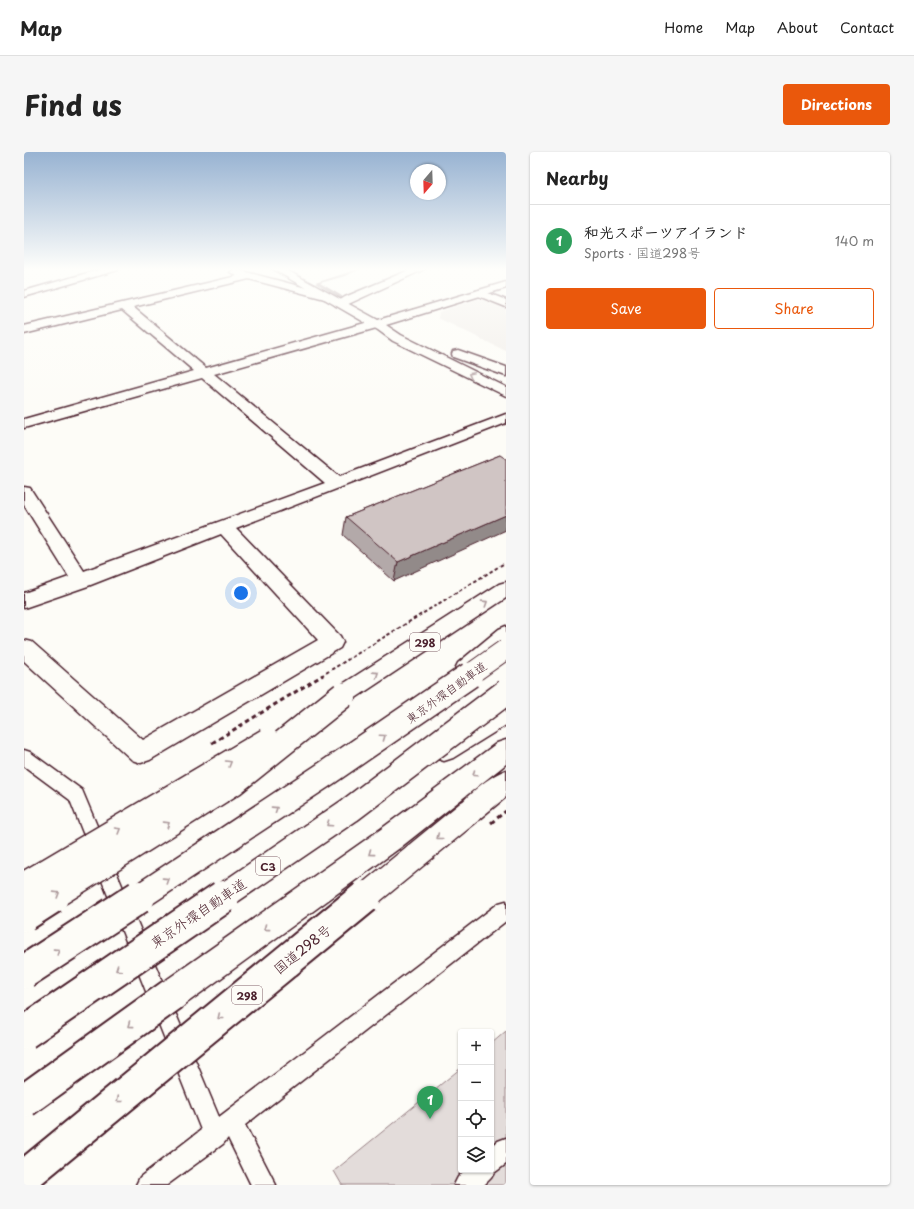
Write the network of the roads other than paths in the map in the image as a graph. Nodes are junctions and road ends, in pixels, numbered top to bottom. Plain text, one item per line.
1 (81, 316) edge
2 (136, 316) edge
3 (363, 316) edge
4 (406, 316) edge
5 (416, 316) edge
6 (379, 325) junction
7 (24, 330) edge
8 (426, 342) junction
9 (506, 372) edge
10 (206, 373) junction
11 (506, 392) edge
12 (506, 418) edge
13 (24, 424) edge
14 (337, 484) junction
15 (24, 492) edge
16 (224, 526) junction
17 (81, 581) junction
18 (506, 590) edge
19 (24, 602) edge
20 (506, 634) edge
21 (24, 648) edge
22 (506, 649) edge
23 (506, 692) edge
24 (343, 695) junction
25 (418, 713) junction
26 (506, 713) edge
27 (506, 750) edge
28 (24, 757) edge
29 (506, 781) edge
30 (350, 810) junction
31 (24, 885) edge
32 (506, 910) edge
33 (24, 915) edge
34 (24, 972) edge
35 (24, 1033) edge
36 (24, 1101) edge
37 (223, 1129) junction
38 (506, 1148) edge
39 (494, 1159) edge
40 (480, 1173) edge
41 (24, 1177) edge
42 (148, 1185) edge
43 (264, 1185) edge
44 (466, 1185) edge

1 - 7 main road
2 - 10 main road
3 - 6 main road
4 - 6 main road
5 - 8 main road
6 - 8 main road
6 - 10 main road
11 -> 6 main road
8 - 9 main road
10 - 13 main road
10 - 14 main road
12 - 14 main road
14 - 16 main road
15 - 17 main road
16 - 17 main road
16 - 21 main road
17 - 19 main road
24 -> 18 main road, 298
20 - 25 main road, bridge
22 - 25 main road, 東京外環自動車道, bridge
23 - 30 main road, 東京外環自動車道 / C3, bridge
31 -> 24 main road, 298, bridge
33 -> 24 main road, bridge
34 -> 25 main road, 東京外環自動車道, bridge
26 - 30 main road, bridge
27 -> 36 main road, bridge
28 - 37 lane
29 -> 41 main road, 国道298号 / 298, bridge
30 -> 35 main road, 東京外環自動車道 / C3, bridge
32 - 37 lane
37 - 42 lane
37 - 43 lane
38 - 39 lane
40 - 44 lane

